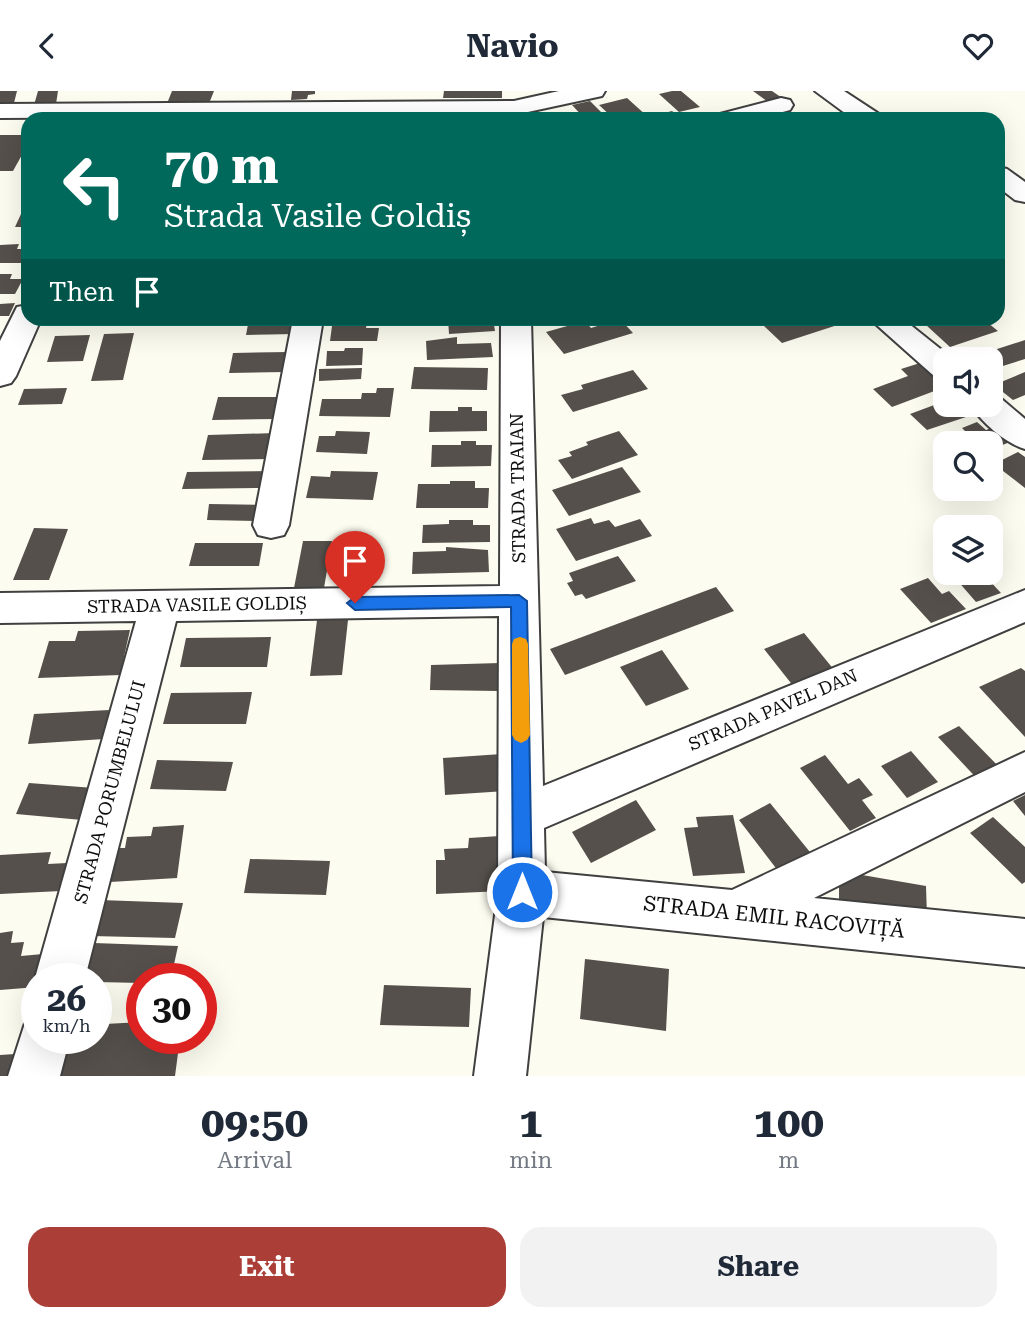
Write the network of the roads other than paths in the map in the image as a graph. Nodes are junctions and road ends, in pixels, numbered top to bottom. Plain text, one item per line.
1 (593, 91) edge
2 (827, 91) edge
3 (514, 106) edge
4 (781, 106) dead end
5 (0, 111) edge
6 (29, 112) edge
7 (387, 112) edge
8 (757, 112) edge
9 (859, 112) edge
10 (1005, 180) edge
11 (1025, 194) edge
12 (23, 326) edge
13 (307, 326) edge
14 (516, 326) edge
15 (893, 326) edge
16 (933, 359) edge
17 (0, 376) edge
18 (1001, 417) edge
19 (1025, 437) edge
20 (271, 525) dead end
21 (519, 601) junction
22 (1025, 604) edge
23 (160, 606) junction
24 (0, 608) edge
25 (1025, 771) edge
26 (522, 816) junction
27 (522, 892) junction
28 (734, 913) junction
29 (1025, 943) edge
30 (64, 963) edge
31 (40, 1054) edge
32 (34, 1076) edge
33 (500, 1076) edge

1 - 3 street
2 - 9 street
3 - 7 street
4 - 8 street
5 - 6 street
10 - 11 street
12 - 17 street
13 - 20 street
14 - 21 street, STRADA TRAIAN
15 - 16 street
18 - 19 street
21 - 23 street, STRADA VASILE GOLDIȘ
21 - 26 street, STRADA TRAIAN
22 - 26 street, STRADA PAVEL DAN
23 - 24 street, STRADA VASILE GOLDIȘ
23 - 30 street, STRADA PORUMBELULUI
25 - 28 street
26 - 27 street, STRADA TRAIAN
27 - 28 street, STRADA EMIL RACOVIȚĂ
27 - 33 street, STRADA TRAIAN
28 - 29 street, STRADA EMIL RACOVIȚĂ
31 - 32 street

